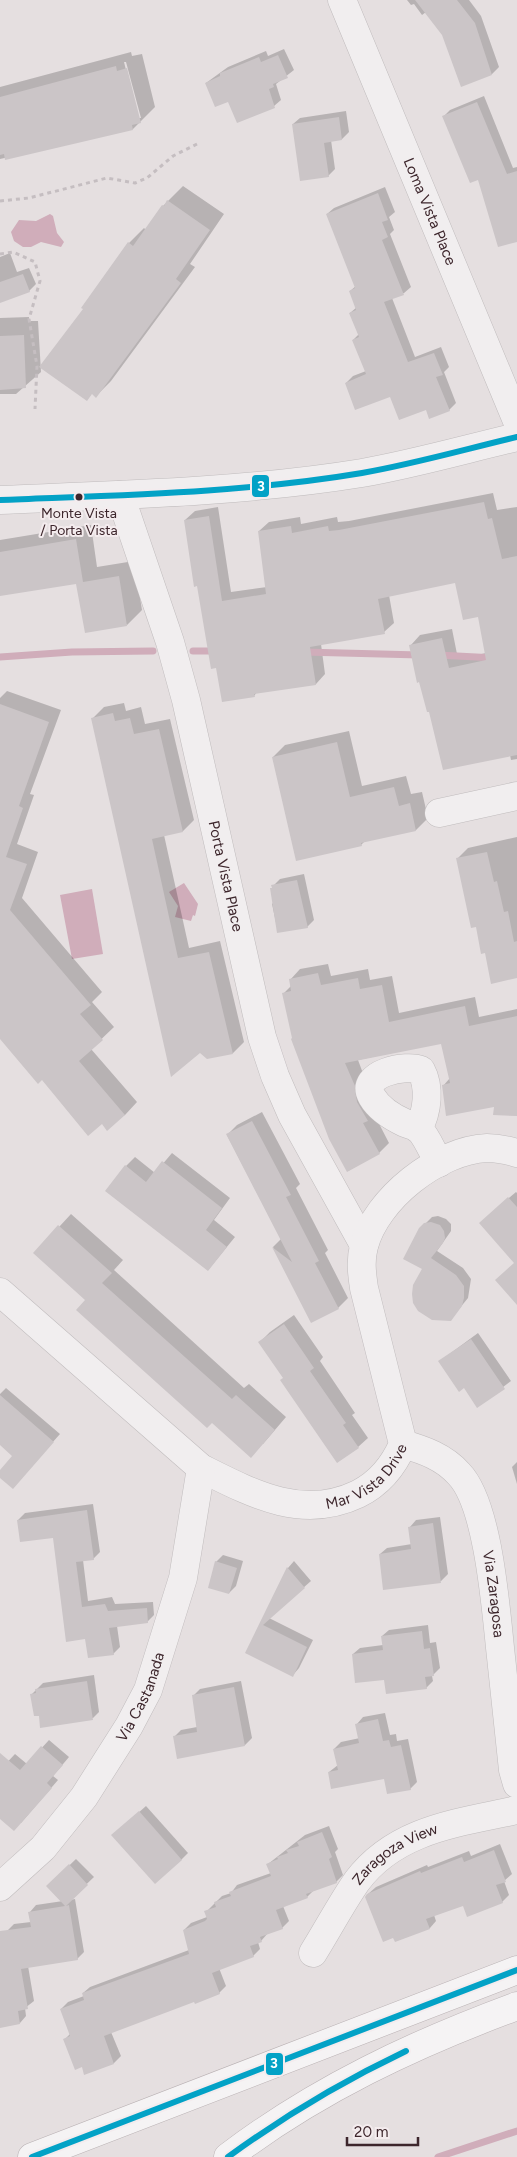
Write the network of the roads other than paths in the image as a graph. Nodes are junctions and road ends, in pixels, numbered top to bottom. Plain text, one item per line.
1 (342, 0) edge
2 (517, 421) edge
3 (517, 437) edge
4 (120, 495) junction
5 (0, 500) edge
6 (517, 796) edge
7 (439, 813) dead end
8 (418, 1128) dead end
9 (517, 1153) edge
10 (439, 1163) junction
11 (364, 1245) junction
12 (0, 1292) edge
13 (403, 1444) junction
14 (201, 1468) junction
15 (517, 1784) edge
16 (517, 1810) edge
17 (0, 1887) edge
18 (313, 1953) dead end
19 (517, 1970) edge
20 (517, 2006) edge
21 (32, 2157) edge
22 (228, 2157) edge

1 - 2 street, Loma Vista Place
3 - 4 street
4 - 5 street
4 - 11 street, Porta Vista Place
6 - 7 street
8 - 10 street
9 - 10 street, Mar Vista Drive
10 - 11 street, Mar Vista Drive
11 - 13 street, Mar Vista Drive
12 - 14 street, Mar Vista Drive
13 - 14 street, Mar Vista Drive
13 - 15 street, Via Zaragosa
14 - 17 street, Via Castanada
16 - 18 street, Zaragoza View
19 - 21 highway
20 - 22 highway

